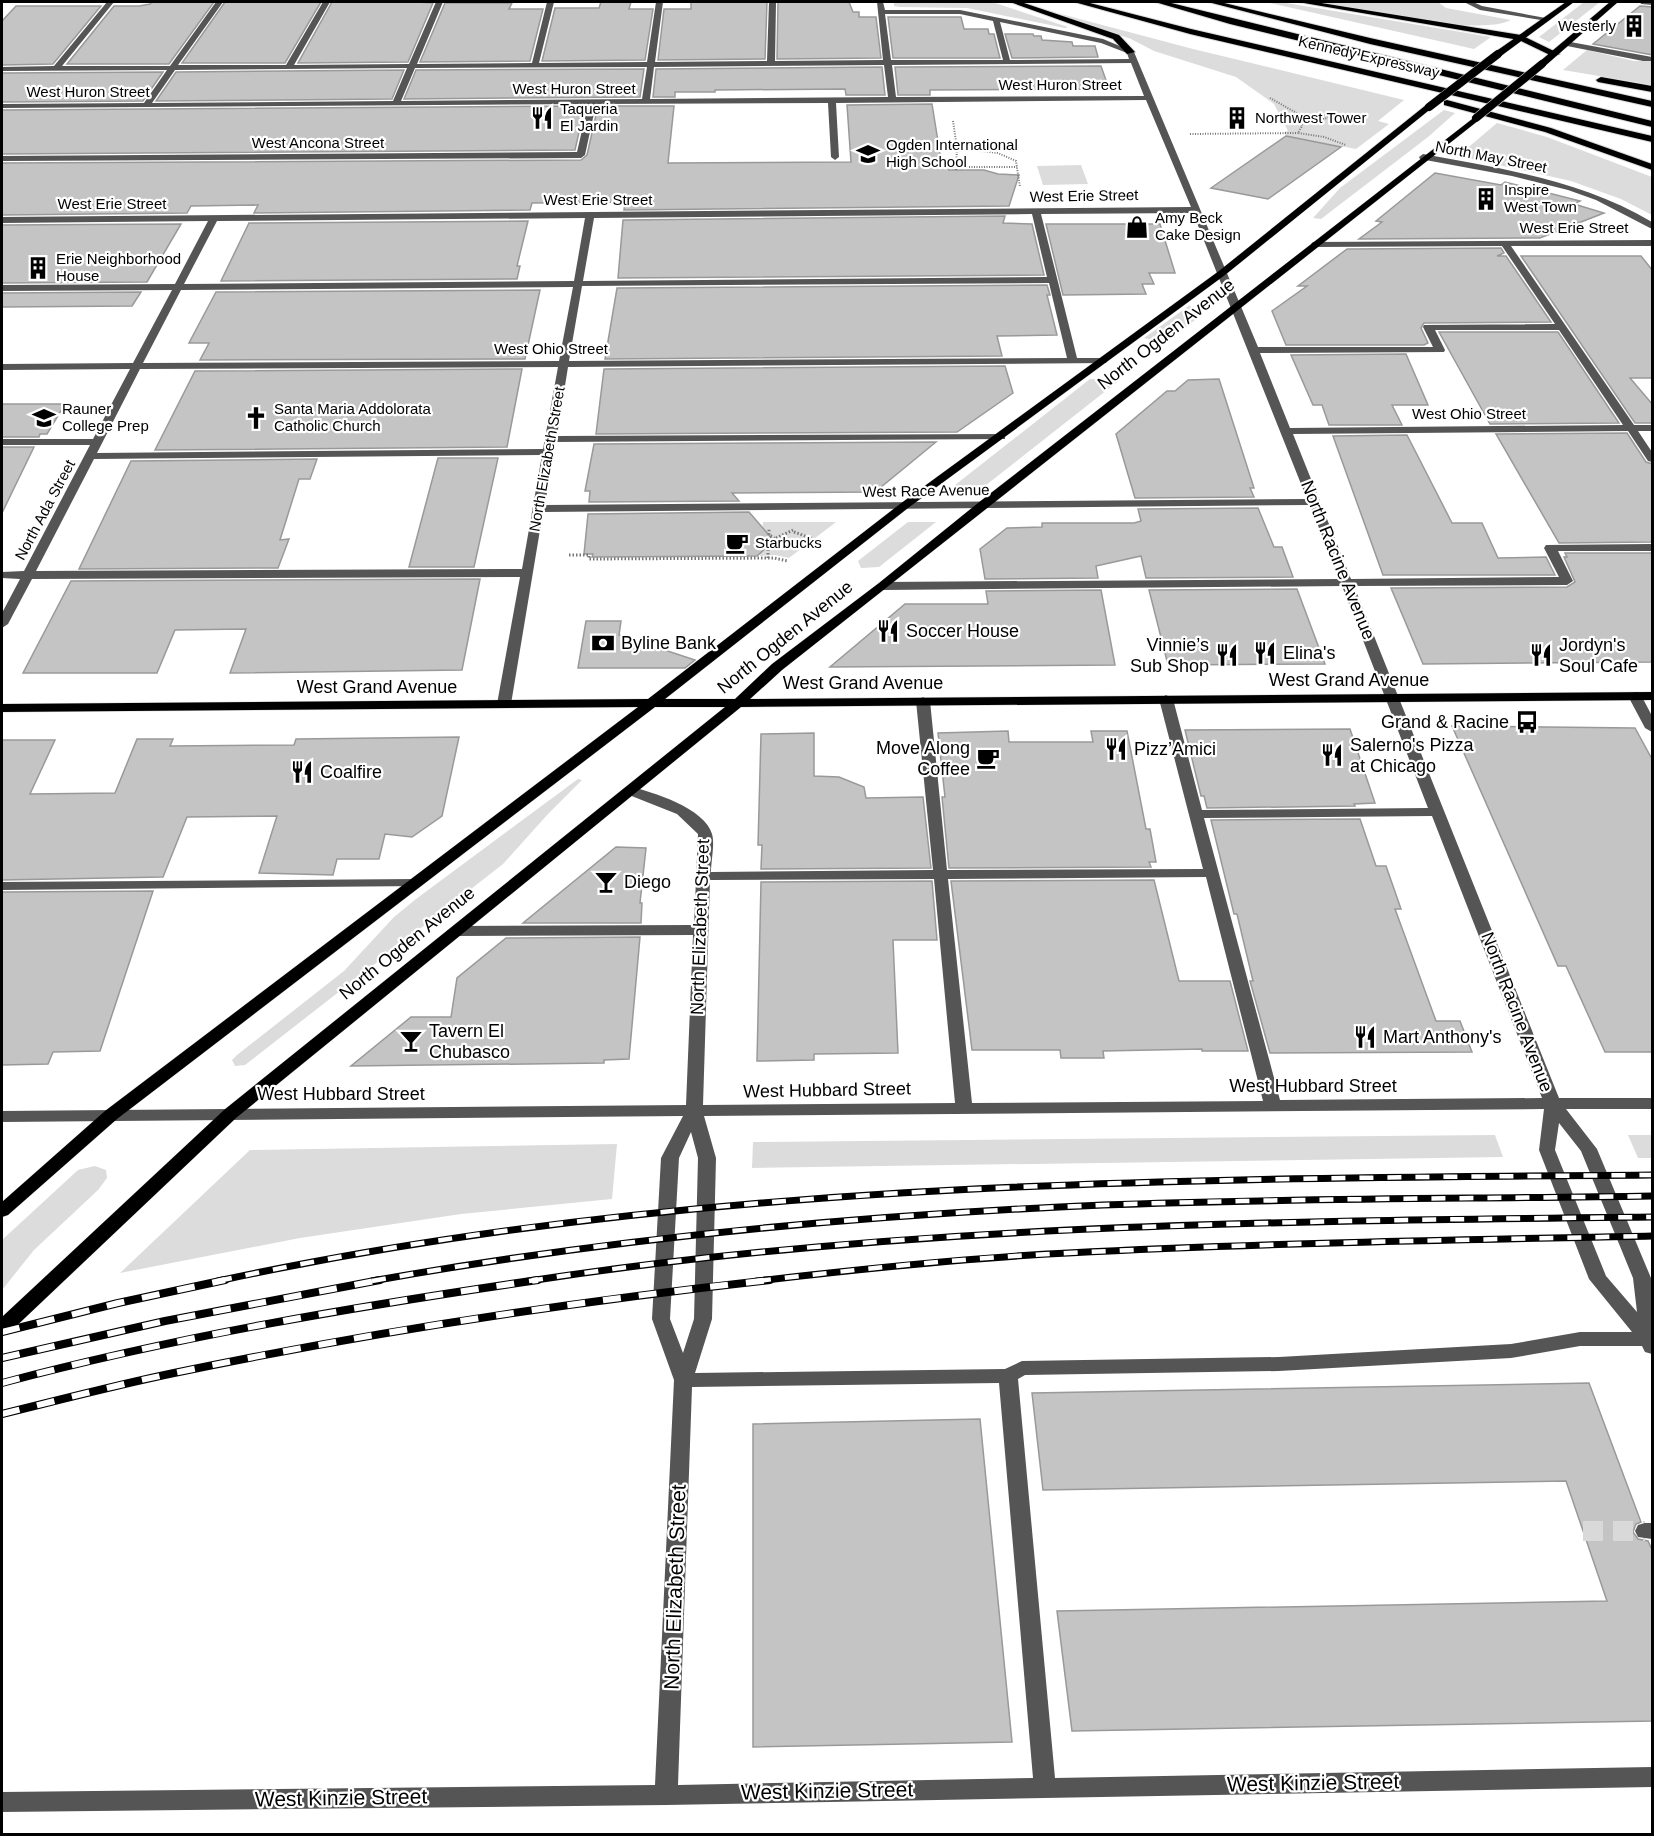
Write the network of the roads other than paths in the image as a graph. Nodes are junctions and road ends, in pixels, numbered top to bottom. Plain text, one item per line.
1 (110, 2) edge
2 (219, 2) edge
3 (326, 2) edge
4 (440, 2) edge
5 (550, 2) edge
6 (659, 2) edge
7 (772, 2) edge
8 (880, 2) edge
9 (1014, 2) edge
10 (1078, 2) edge
11 (1212, 2) edge
12 (1302, 2) edge
13 (1468, 2) edge
14 (1570, 2) edge
15 (1614, 2) edge
16 (1644, 2) edge
17 (1653, 3) edge
18 (1157, 6) edge
19 (881, 12) junction
20 (1547, 19) junction
21 (996, 20) junction
22 (1190, 31) junction
23 (1521, 38) junction
24 (1370, 41) junction
25 (1565, 43) junction
26 (1555, 54) junction
27 (1131, 57) junction
28 (1653, 59) edge
29 (1007, 62) junction
30 (888, 63) junction
31 (650, 64) junction
32 (771, 64) junction
33 (536, 65) junction
34 (412, 66) junction
35 (289, 67) junction
36 (57, 68) junction
37 (172, 68) junction
38 (2, 69) edge
39 (1552, 70) dead end
40 (1587, 78) dead end
41 (1376, 86) dead end
42 (1653, 89) edge
43 (1422, 97) dead end
44 (1148, 98) junction
45 (832, 100) junction
46 (892, 100) junction
47 (592, 102) junction
48 (646, 102) junction
49 (1565, 102) junction
50 (396, 103) junction
51 (1653, 104) edge
52 (146, 105) junction
53 (2, 106) edge
54 (1536, 111) junction
55 (1653, 119) edge
56 (1653, 124) edge
57 (1653, 139) edge
58 (835, 157) dead end
59 (1423, 158) junction
60 (2, 159) edge
61 (1653, 167) edge
62 (1195, 210) junction
63 (1036, 211) junction
64 (590, 215) junction
65 (214, 218) junction
66 (2, 220) edge
67 (1653, 226) edge
68 (1504, 243) junction
69 (1653, 243) edge
70 (1316, 244) junction
71 (1222, 273) junction
72 (1053, 280) junction
73 (578, 284) junction
74 (179, 286) junction
75 (2, 288) edge
76 (1236, 305) junction
77 (1562, 327) junction
78 (1254, 350) junction
79 (1102, 361) junction
80 (1073, 362) junction
81 (564, 364) junction
82 (136, 367) junction
83 (2, 368) edge
84 (1631, 428) junction
85 (1653, 428) edge
86 (1286, 431) junction
87 (1001, 437) junction
88 (550, 439) junction
89 (2, 442) edge
90 (97, 442) junction
91 (549, 452) junction
92 (90, 456) junction
93 (1653, 459) edge
94 (1314, 501) junction
95 (982, 505) junction
96 (904, 506) junction
97 (538, 509) junction
98 (1653, 547) edge
99 (528, 573) junction
100 (2, 575) edge
101 (27, 575) junction
102 (1347, 582) junction
103 (883, 586) junction
104 (2, 624) edge
105 (1635, 696) junction
106 (1653, 696) edge
107 (1393, 698) junction
108 (1166, 699) junction
109 (923, 701) junction
110 (738, 702) junction
111 (652, 703) junction
112 (504, 704) junction
113 (2, 708) edge
114 (1653, 728) edge
115 (629, 790) junction
116 (1438, 812) junction
117 (1196, 814) junction
118 (1212, 873) junction
119 (941, 875) junction
120 (704, 876) junction
121 (416, 883) junction
122 (2, 886) edge
123 (701, 930) junction
124 (455, 931) junction
125 (1653, 1103) edge
126 (1553, 1104) junction
127 (1273, 1106) junction
128 (964, 1108) junction
129 (694, 1111) junction
130 (230, 1114) junction
131 (111, 1115) junction
132 (2, 1116) edge
133 (2, 1211) edge
134 (2, 1328) edge
135 (1651, 1343) edge
136 (1008, 1376) junction
137 (683, 1380) junction
138 (1653, 1777) edge
139 (1045, 1788) junction
140 (666, 1795) junction
141 (2, 1802) edge

1 - 36 street
2 - 37 street
3 - 35 street
4 - 34 street
5 - 33 street
6 - 31 street
7 - 32 street
8 - 19 street
9 - 27 highway
10 - 22 highway, Kennedy Expressway
11 - 24 highway, Kennedy Expressway
12 - 23 highway
13 - 20 street
14 - 20 main road, North Ogden Avenue
15 - 25 main road, North Ogden Avenue
16 - 17 street
18 - 49 highway
18 - 54 highway
19 - 21 street
19 - 30 street
20 - 23 main road, North Ogden Avenue
21 - 27 street
21 - 29 street
22 - 41 highway
22 - 54 highway, Kennedy Expressway
23 - 26 highway
23 - 71 main road, North Ogden Avenue, bridge
24 - 39 highway
24 - 51 highway, Kennedy Expressway
25 - 26 main road, North Ogden Avenue
25 - 28 street
26 - 59 main road, North Ogden Avenue, bridge
27 - 29 street
27 - 44 street, North Racine Avenue
29 - 30 street
30 - 32 street
30 - 46 street
31 - 32 street
31 - 33 street
31 - 48 street
33 - 34 street
34 - 35 street
34 - 50 street
35 - 37 street
36 - 37 street
36 - 38 street
37 - 52 street
40 - 42 highway
43 - 61 highway
44 - 46 street, West Huron Street
44 - 62 street, North Racine Avenue
45 - 46 street, West Huron Street
45 - 48 street, West Huron Street
45 - 58 street
47 - 48 street, West Huron Street
47 - 50 street, West Huron Street
47 - 60 street, West Ancona Street
49 - 55 highway
49 - 56 highway
50 - 52 street, West Huron Street
52 - 53 street, West Huron Street
54 - 57 highway, Kennedy Expressway
59 - 67 street, North May Street
59 - 70 main road, North Ogden Avenue
62 - 63 street, West Erie Street
62 - 71 street, North Racine Avenue
63 - 64 street, West Erie Street
63 - 72 street
64 - 65 street, West Erie Street
64 - 73 street, North Elizabeth Street
65 - 66 street, West Erie Street
65 - 74 street, North Ada Street
68 - 69 street, West Erie Street
68 - 70 street, West Erie Street
68 - 77 street
70 - 76 main road, North Ogden Avenue
71 - 76 street, North Racine Avenue
71 - 79 main road, North Ogden Avenue
72 - 73 street
72 - 80 street
73 - 74 street
73 - 81 street, North Elizabeth Street
74 - 75 street
74 - 82 street, North Ada Street
76 - 78 street, North Racine Avenue
76 - 95 main road, North Ogden Avenue
77 - 78 street
77 - 84 street
78 - 86 street, North Racine Avenue
79 - 80 street, West Ohio Street
79 - 87 main road, North Ogden Avenue
80 - 81 street, West Ohio Street
81 - 82 street, West Ohio Street
81 - 88 street, North Elizabeth Street
82 - 83 street, West Ohio Street
82 - 90 street, North Ada Street
84 - 85 street, West Ohio Street
84 - 86 street, West Ohio Street
84 - 93 street
86 - 94 street, North Racine Avenue
87 - 88 street
87 - 96 main road, North Ogden Avenue
88 - 91 street, North Elizabeth Street
89 - 90 street
90 - 92 street, North Ada Street
91 - 92 street
91 - 97 street, North Elizabeth Street
92 - 101 street, North Ada Street
94 - 95 street, West Race Avenue
94 - 102 street, North Racine Avenue
95 - 96 street, West Race Avenue
95 - 103 main road, North Ogden Avenue
96 - 97 street, West Race Avenue
96 - 111 main road, North Ogden Avenue
97 - 99 street, North Elizabeth Street
98 - 102 street
99 - 101 street
99 - 112 street, North Elizabeth Street
100 - 101 street
101 - 104 street, North Ada Street
102 - 103 street
102 - 107 street, North Racine Avenue
103 - 110 main road, North Ogden Avenue
105 - 106 main road, West Grand Avenue
105 - 107 main road, West Grand Avenue
105 - 114 street
107 - 108 main road, West Grand Avenue
107 - 116 street, North Racine Avenue
108 - 109 main road, West Grand Avenue
108 - 117 street
109 - 110 main road, West Grand Avenue
109 - 119 street
110 - 111 main road, West Grand Avenue
110 - 115 main road, North Ogden Avenue
111 - 112 main road, West Grand Avenue
111 - 121 main road, North Ogden Avenue
112 - 113 main road, West Grand Avenue
115 - 120 street, North Elizabeth Street
115 - 124 main road, North Ogden Avenue
116 - 117 street
116 - 126 street, North Racine Avenue
117 - 118 street
118 - 119 street
118 - 127 street
119 - 120 street
119 - 128 street
120 - 123 street, North Elizabeth Street
121 - 122 street
121 - 131 main road, North Ogden Avenue
123 - 124 street
123 - 129 street, North Elizabeth Street
124 - 130 main road, North Ogden Avenue
125 - 126 street, West Hubbard Street
126 - 127 street, West Hubbard Street
126 - 135 street, North Racine Avenue
126 - 135 street, North Racine Avenue
127 - 128 street, West Hubbard Street
128 - 129 street, West Hubbard Street
129 - 130 street, West Hubbard Street
129 - 137 street, North Elizabeth Street
129 - 137 street, North Elizabeth Street
130 - 131 street, West Hubbard Street
130 - 134 main road, North Ogden Avenue
131 - 132 street, West Hubbard Street
131 - 133 main road, North Ogden Avenue
135 - 136 street
136 - 137 street
136 - 139 street
137 - 140 street, North Elizabeth Street
138 - 139 street, West Kinzie Street
139 - 140 street, West Kinzie Street
140 - 141 street, West Kinzie Street

